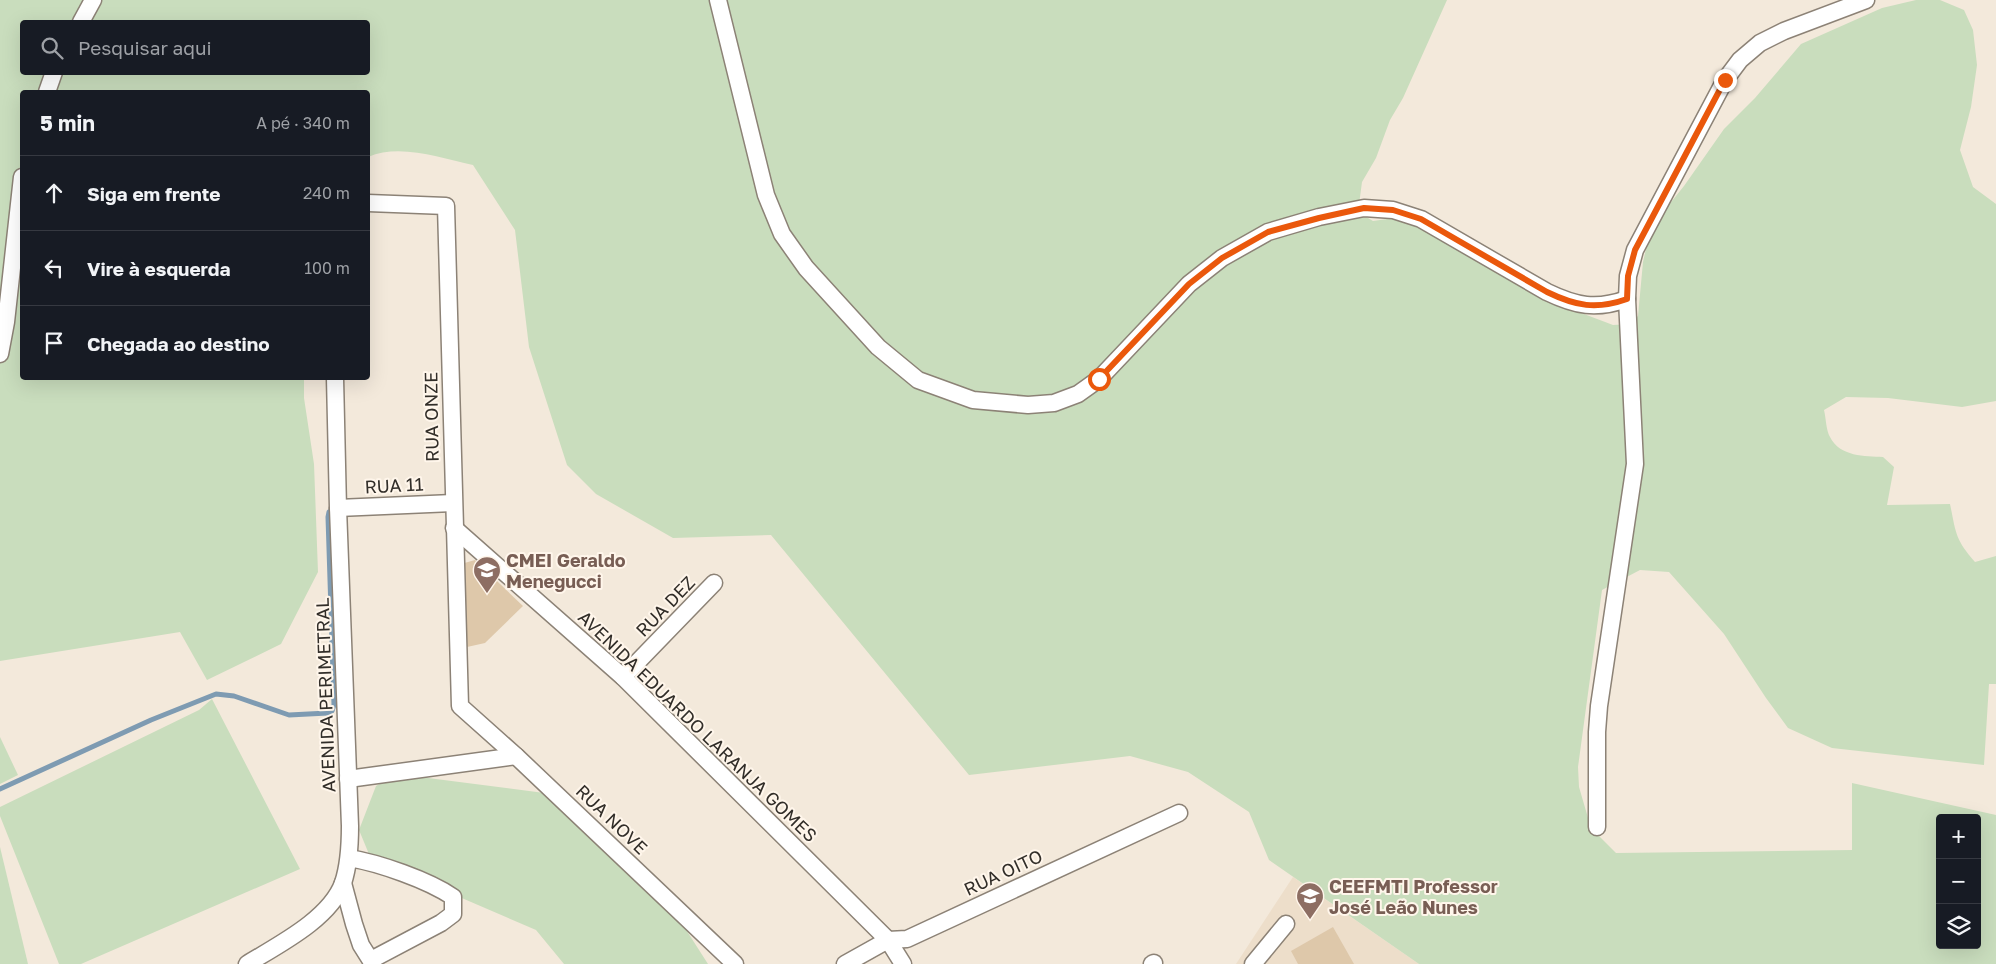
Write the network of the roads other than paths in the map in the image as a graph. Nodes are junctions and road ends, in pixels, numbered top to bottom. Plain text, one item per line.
1 (92, 0) edge
2 (718, 0) edge
3 (1866, 0) edge
4 (82, 20) edge
5 (53, 75) edge
6 (48, 90) edge
7 (20, 195) edge
8 (370, 203) edge
9 (1627, 299) junction
10 (0, 354) edge
11 (335, 380) edge
12 (453, 503) junction
13 (338, 508) junction
14 (454, 528) junction
15 (714, 584) dead end
16 (623, 677) junction
17 (460, 706) joint
18 (516, 756) junction
19 (348, 779) junction
20 (1179, 813) dead end
21 (1597, 827) dead end
22 (349, 858) junction
23 (343, 883) junction
24 (1286, 924) dead end
25 (888, 940) junction
26 (372, 962) edge
27 (247, 964) edge
28 (735, 964) edge
29 (845, 964) edge
30 (903, 964) edge
31 (1253, 964) edge

1 - 4 street
2 - 9 street
3 - 9 street
5 - 6 street
7 - 10 street
8 - 12 street, RUA ONZE
9 - 21 street
11 - 13 street, AVENIDA PERIMETRAL
12 - 13 street, RUA 11
12 - 14 street, RUA ONZE
13 - 19 street, AVENIDA PERIMETRAL
14 - 16 street, AVENIDA EDUARDO LARANJA GOMES
14 - 17 street, RUA ONZE
15 - 16 street, RUA DEZ
16 - 25 street, AVENIDA EDUARDO LARANJA GOMES
17 - 18 street, RUA NOVE
18 - 19 street
18 - 28 street, RUA NOVE
19 - 22 street, AVENIDA PERIMETRAL
20 - 25 street, RUA OITO
22 - 23 street, AVENIDA PERIMETRAL
22 - 26 street
23 - 26 street
23 - 27 street, AVENIDA PERIMETRAL
24 - 31 street
25 - 29 street, RUA OITO
25 - 30 street, AVENIDA EDUARDO LARANJA GOMES

